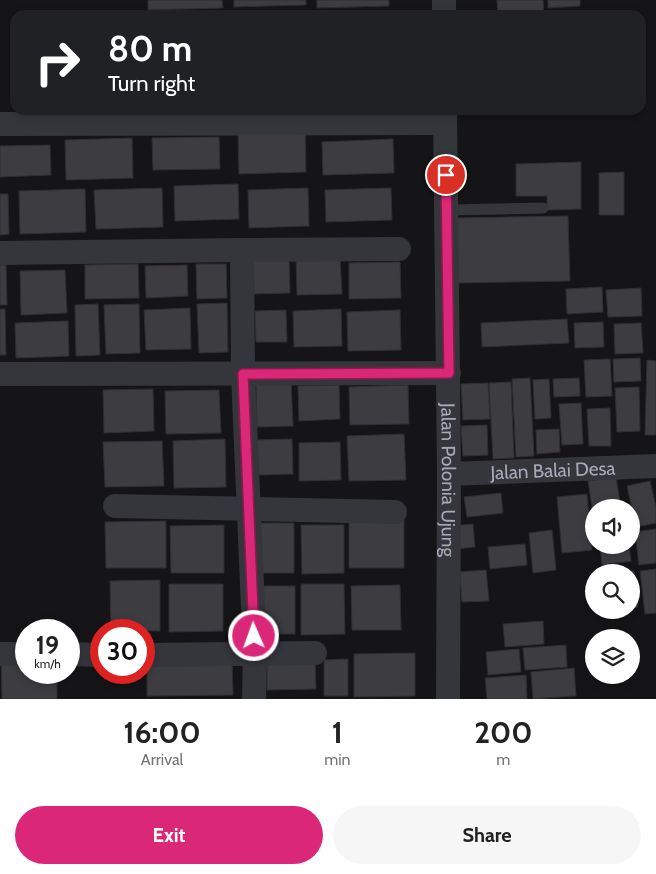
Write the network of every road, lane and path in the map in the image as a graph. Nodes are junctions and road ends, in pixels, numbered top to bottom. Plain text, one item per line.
1 (445, 116) edge
2 (0, 124) edge
3 (543, 208) dead end
4 (446, 210) junction
5 (399, 249) dead end
6 (242, 250) junction
7 (0, 253) edge
8 (449, 373) junction
9 (0, 374) edge
10 (243, 374) junction
11 (656, 466) edge
12 (450, 474) junction
13 (115, 506) dead end
14 (248, 508) junction
15 (395, 512) dead end
16 (315, 653) dead end
17 (0, 654) edge
18 (15, 654) edge
19 (155, 655) edge
20 (255, 655) junction
21 (254, 699) edge
22 (448, 699) edge

1 - 2 street
1 - 4 street, Jalan Polonia Ujung
3 - 4 lane
4 - 8 street, Jalan Polonia Ujung
5 - 6 street
6 - 7 street
6 - 10 street
8 - 10 street
8 - 12 street, Jalan Polonia Ujung
9 - 10 street
10 - 14 street
11 - 12 street, Jalan Balai Desa
12 - 22 street, Jalan Polonia Ujung
13 - 14 street
14 - 15 street
14 - 20 street
16 - 20 street
17 - 18 street
19 - 20 street
20 - 21 street

